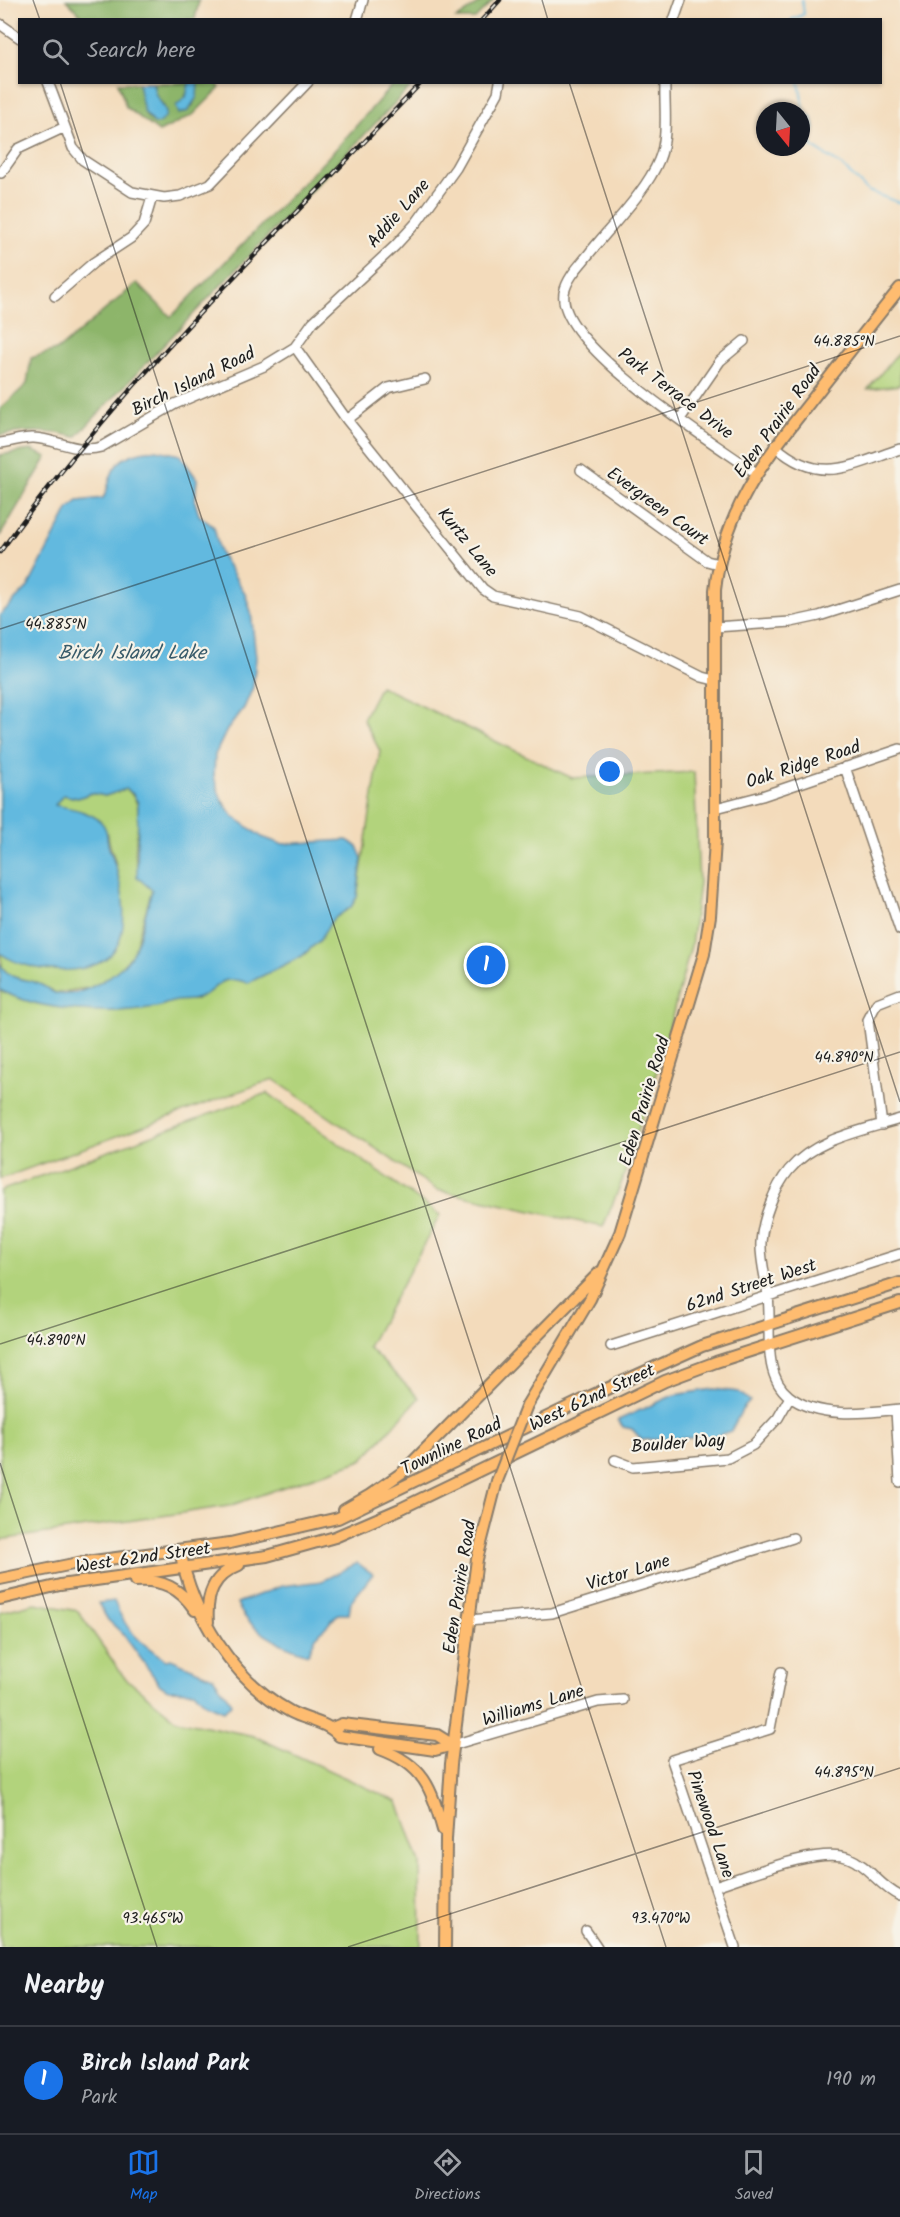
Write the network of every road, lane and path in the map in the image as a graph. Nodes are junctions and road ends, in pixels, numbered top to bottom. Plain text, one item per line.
1 (363, 0) edge
2 (681, 0) edge
3 (358, 18) edge
4 (675, 18) edge
5 (0, 24) edge
6 (18, 37) edge
7 (49, 84) edge
8 (307, 84) edge
9 (500, 84) edge
10 (665, 84) edge
11 (65, 128) junction
12 (1, 173) edge
13 (152, 197) junction
14 (900, 288) edge
15 (55, 296) dead end
16 (744, 341) dead end
17 (295, 347) junction
18 (425, 379) dead end
19 (680, 419) junction
20 (347, 420) junction
21 (0, 443) edge
22 (775, 446) junction
23 (900, 449) edge
24 (581, 470) dead end
25 (756, 473) junction
26 (718, 564) junction
27 (900, 590) edge
28 (715, 627) junction
29 (714, 680) junction
30 (900, 749) edge
31 (845, 767) junction
32 (716, 808) junction
33 (899, 925) edge
34 (900, 994) edge
35 (900, 1119) edge
36 (882, 1125) junction
37 (900, 1254) edge
38 (606, 1266) junction
39 (900, 1283) edge
40 (768, 1297) junction
41 (900, 1303) edge
42 (769, 1323) junction
43 (771, 1343) junction
44 (612, 1346) dead end
45 (790, 1397) junction
46 (898, 1409) edge
47 (615, 1460) dead end
48 (900, 1482) edge
49 (307, 1526) junction
50 (793, 1538) dead end
51 (180, 1550) junction
52 (267, 1556) junction
53 (184, 1569) junction
54 (0, 1579) edge
55 (38, 1589) junction
56 (0, 1599) edge
57 (469, 1620) junction
58 (208, 1628) junction
59 (781, 1672) dead end
60 (623, 1700) dead end
61 (332, 1728) junction
62 (357, 1740) junction
63 (453, 1745) junction
64 (446, 1839) junction
65 (715, 1886) junction
66 (900, 1896) edge
67 (586, 1931) dead end
68 (445, 1947) edge
69 (597, 1947) edge
70 (735, 1947) edge

1 - 3 street
2 - 4 street
5 - 6 street
7 - 11 street
8 - 13 street
9 - 17 street, Addie Lane
10 - 19 street, Park Terrace Drive
11 - 12 street
11 - 13 street
13 - 15 street
14 - 22 main road, Eden Prairie Road
16 - 19 street
17 - 20 street, Kurtz Lane
17 - 21 street, Birch Island Road
18 - 20 street
19 - 25 street, Park Terrace Drive
20 - 29 street, Kurtz Lane
22 - 23 street
22 - 25 main road, Eden Prairie Road
24 - 26 street, Evergreen Court
25 - 26 main road, Eden Prairie Road
26 - 28 main road, Eden Prairie Road
27 - 28 street
28 - 29 main road, Eden Prairie Road
29 - 32 main road, Eden Prairie Road
30 - 31 street, Oak Ridge Road
31 - 32 street, Oak Ridge Road
31 - 33 street
32 - 38 main road, Eden Prairie Road
34 - 36 street
35 - 36 street
36 - 40 street
37 - 40 street, 62nd Street West
38 - 49 main road
38 - 57 main road, Eden Prairie Road, bridge
39 - 42 main road, Townline Road
40 - 42 street
40 - 44 street, 62nd Street West
41 - 43 main road, West 62nd Street
42 - 43 street
42 - 49 main road, Townline Road
43 - 45 street
43 - 52 main road, West 62nd Street
45 - 46 street
45 - 47 street, Boulder Way
46 - 48 street
49 - 51 main road, Townline Road
50 - 57 street, Victor Lane
51 - 53 main road
51 - 54 main road, Townline Road
52 - 53 main road, West 62nd Street
52 - 58 main road
53 - 55 main road, West 62nd Street
53 - 58 main road
55 - 56 main road
55 - 58 main road
57 - 63 main road, Eden Prairie Road
58 - 61 main road
59 - 65 street, Pinewood Lane
60 - 63 street, Williams Lane
61 - 62 main road
61 - 63 main road
62 - 63 main road
62 - 64 main road
63 - 64 main road, Eden Prairie Road
64 - 68 main road, Eden Prairie Road
65 - 66 street
65 - 70 street, Pinewood Lane
67 - 69 street

